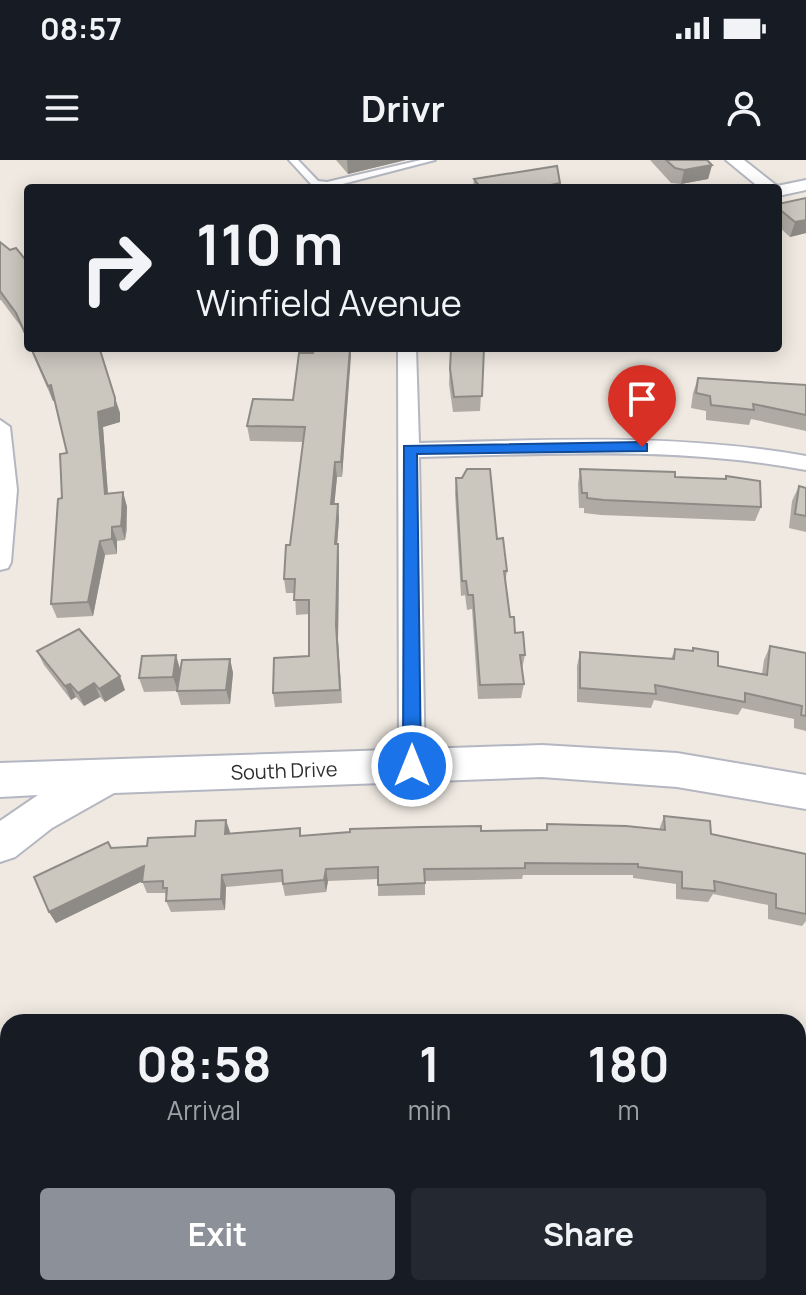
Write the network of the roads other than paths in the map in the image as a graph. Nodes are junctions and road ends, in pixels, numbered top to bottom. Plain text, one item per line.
1 (293, 160) edge
2 (431, 160) edge
3 (734, 160) edge
4 (321, 184) edge
5 (335, 184) edge
6 (765, 184) edge
7 (806, 185) edge
8 (782, 190) edge
9 (407, 352) edge
10 (0, 427) edge
11 (409, 450) junction
12 (806, 463) edge
13 (0, 562) edge
14 (412, 766) junction
15 (106, 778) junction
16 (0, 780) edge
17 (806, 792) edge
18 (0, 844) edge

1 - 4 lane
2 - 5 lane
3 - 6 street
7 - 8 street
9 - 11 street
10 - 13 street
11 - 12 street
11 - 14 street
14 - 15 street, South Drive
14 - 17 street, South Drive
15 - 16 street, South Drive
15 - 18 street

